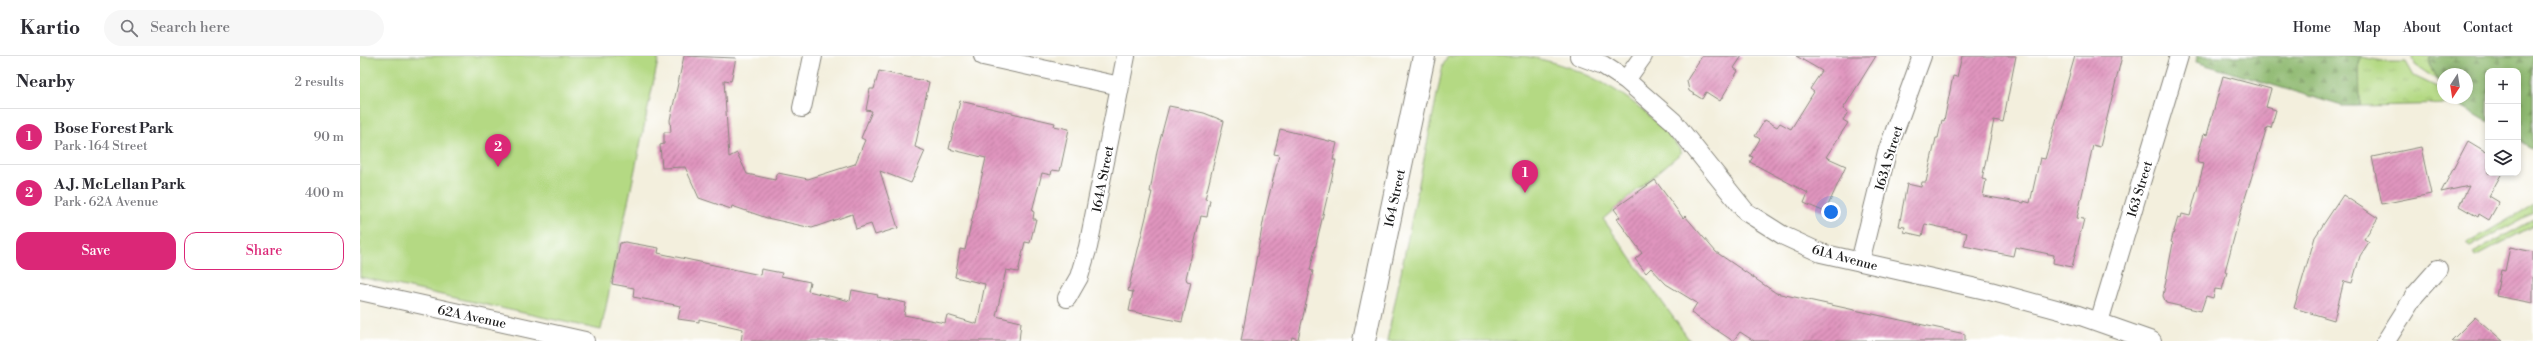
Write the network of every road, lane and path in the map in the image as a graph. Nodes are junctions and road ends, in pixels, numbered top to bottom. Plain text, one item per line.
1 (813, 56) edge
2 (983, 56) edge
3 (1126, 56) edge
4 (1424, 56) edge
5 (1579, 56) edge
6 (1643, 56) edge
7 (1922, 56) edge
8 (2179, 56) edge
9 (1626, 80) junction
10 (1120, 86) junction
11 (802, 108) dead end
12 (1860, 262) junction
13 (2438, 269) dead end
14 (360, 291) edge
15 (1067, 298) dead end
16 (2099, 322) junction
17 (585, 341) edge
18 (1364, 341) edge
19 (2152, 341) edge
20 (2386, 341) edge

1 - 11 street
2 - 10 street
3 - 10 street, 164A Street
4 - 18 street, 164 Street
5 - 9 street, 61A Avenue
6 - 9 street
7 - 12 street, 163A Street
8 - 16 street, 163 Street
9 - 12 street, 61A Avenue
10 - 15 street, 164A Street
12 - 16 street, 61A Avenue
13 - 20 street
14 - 17 street, 62A Avenue
16 - 19 street, 61A Avenue

